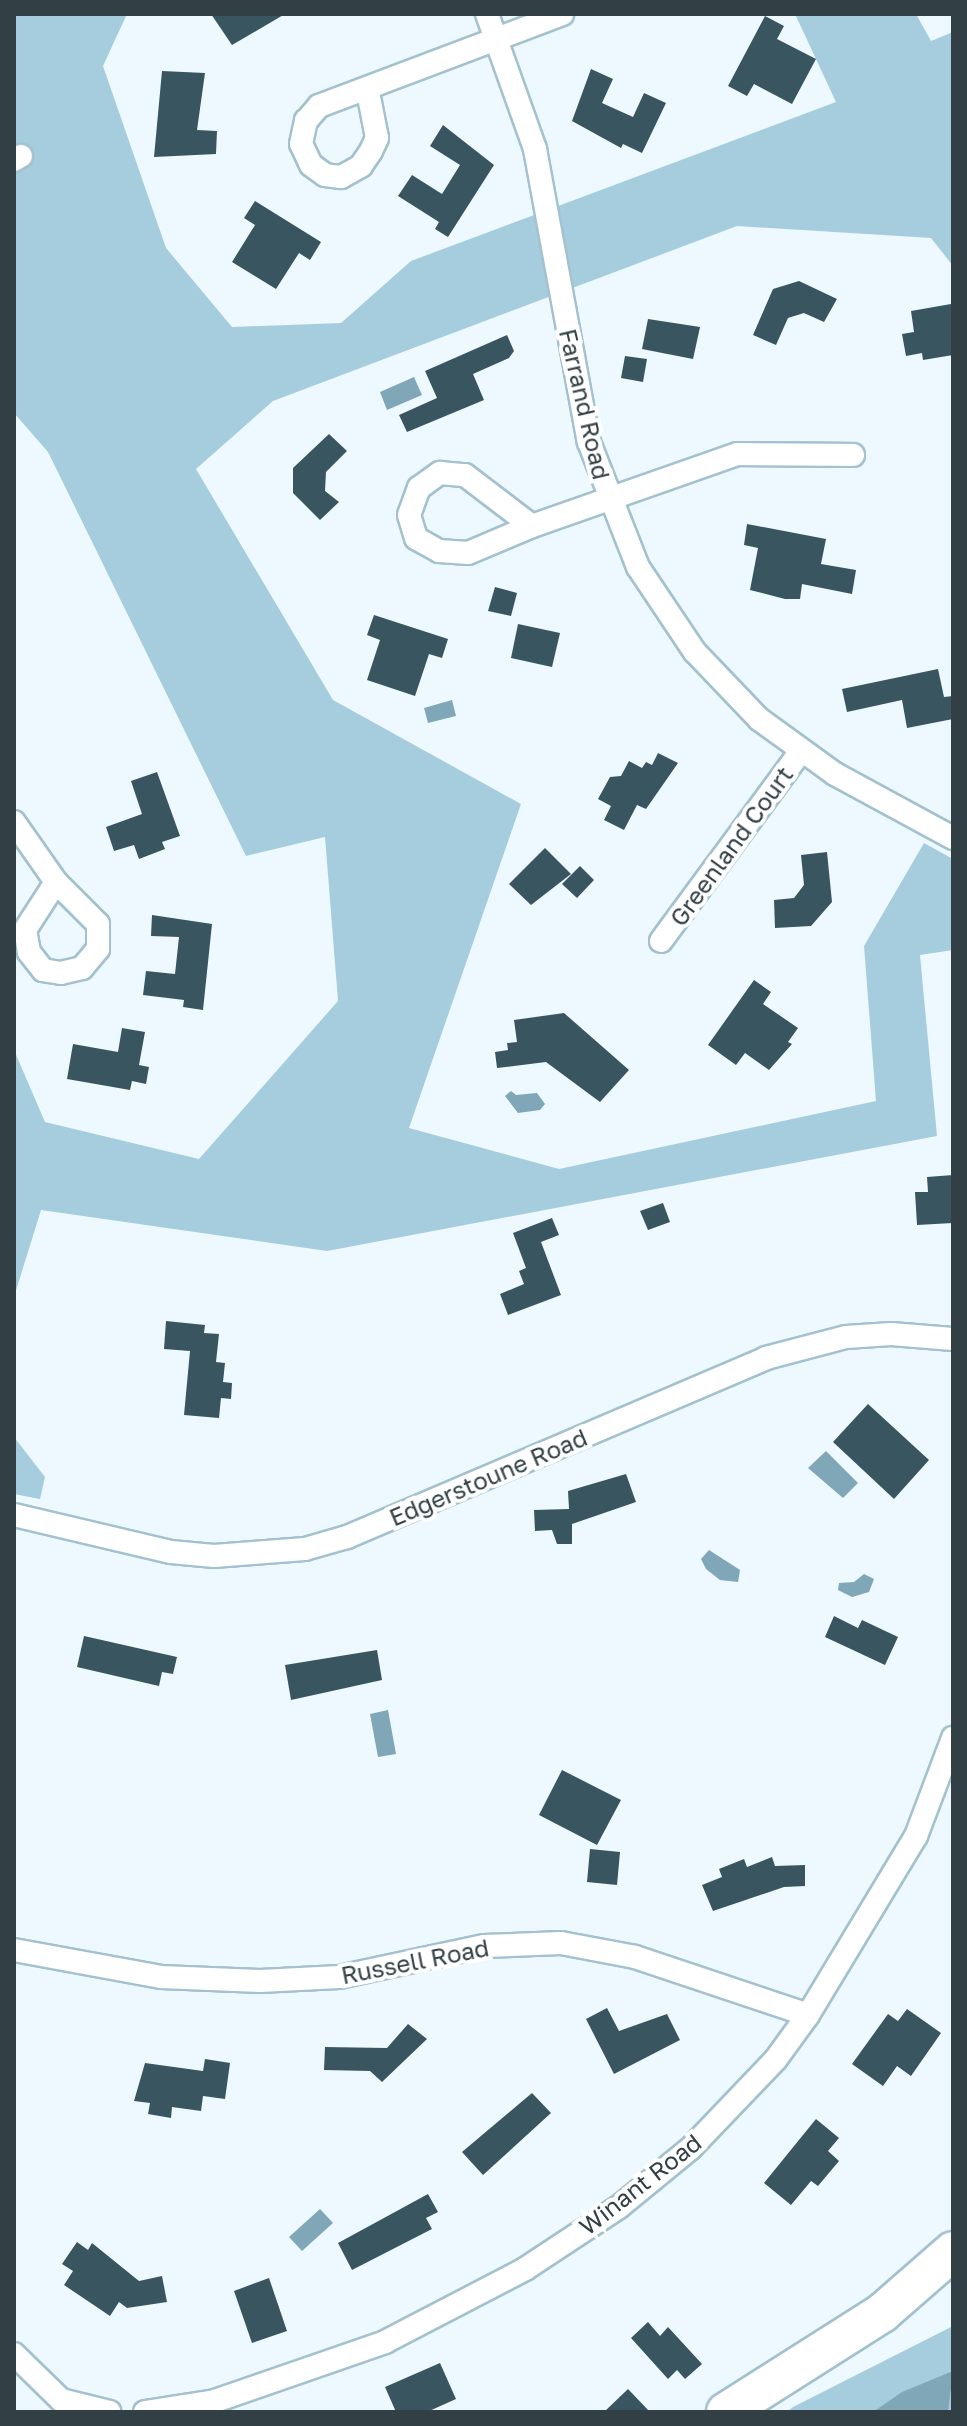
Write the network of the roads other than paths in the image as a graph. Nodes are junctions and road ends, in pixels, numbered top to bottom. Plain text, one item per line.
1 (487, 14) edge
2 (562, 14) edge
3 (498, 39) junction
4 (368, 92) dead end
5 (853, 455) dead end
6 (608, 501) junction
7 (532, 526) junction
8 (801, 751) junction
9 (14, 822) edge
10 (953, 838) edge
11 (56, 882) dead end
12 (661, 941) dead end
13 (953, 1339) edge
14 (14, 1515) edge
15 (953, 1738) edge
16 (14, 1950) edge
17 (808, 2015) junction
18 (953, 2251) edge
19 (14, 2354) edge
20 (110, 2412) edge
21 (145, 2412) edge
22 (726, 2412) edge

1 - 3 street, Farrand Road
2 - 3 street
3 - 4 street
3 - 6 street, Farrand Road
5 - 6 street
6 - 7 street
6 - 8 street, Farrand Road
7 - 7 street
8 - 10 street, Farrand Road
8 - 12 street, Greenland Court
9 - 11 street
13 - 14 street, Edgerstoune Road
15 - 17 street, Winant Road
16 - 17 street, Russell Road
17 - 21 street, Winant Road
18 - 22 highway
19 - 20 street

